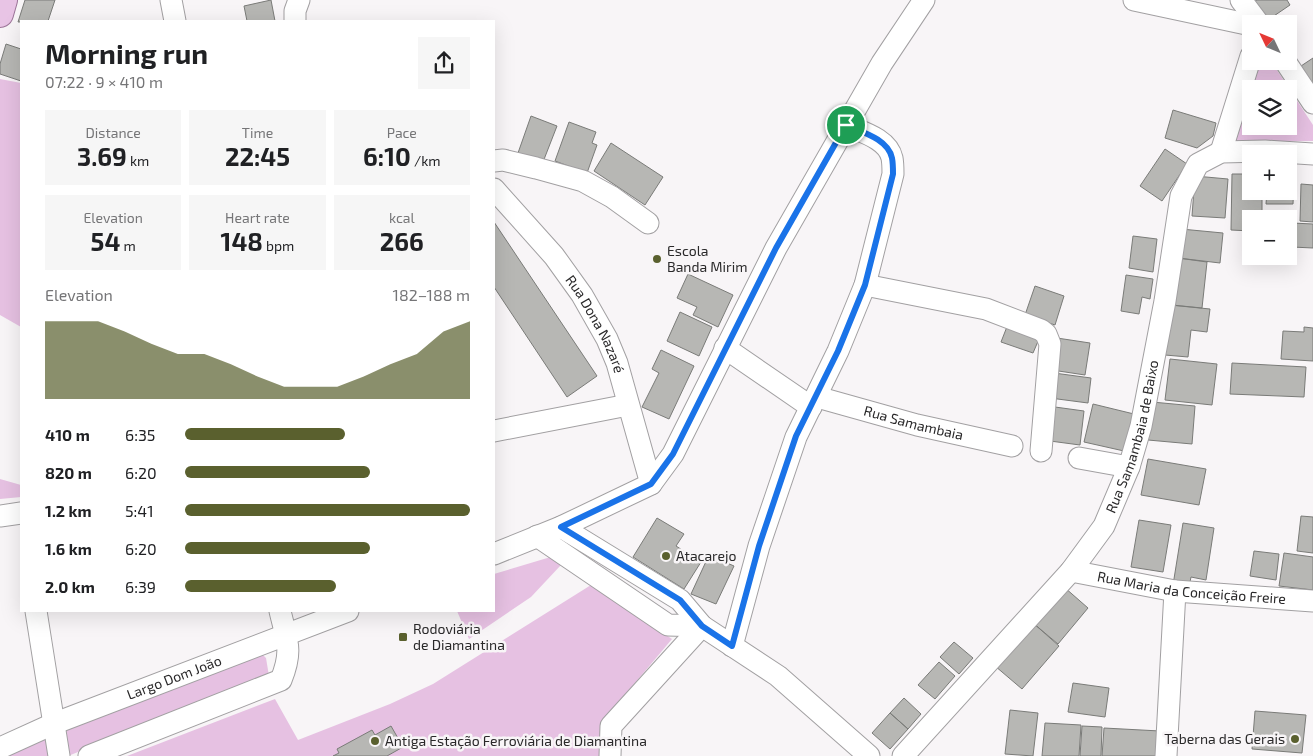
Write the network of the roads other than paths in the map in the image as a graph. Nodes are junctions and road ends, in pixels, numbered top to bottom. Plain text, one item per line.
1 (172, 0) edge
2 (299, 0) edge
3 (924, 0) edge
4 (1134, 0) edge
5 (1241, 0) edge
6 (1252, 15) edge
7 (175, 20) edge
8 (295, 20) edge
9 (1242, 22) edge
10 (1247, 70) edge
11 (1290, 70) edge
12 (1313, 103) edge
13 (846, 125) junction
14 (1221, 152) junction
15 (1313, 154) edge
16 (495, 161) edge
17 (495, 190) edge
18 (648, 223) dead end
19 (865, 285) junction
20 (725, 348) junction
21 (814, 402) junction
22 (628, 405) junction
23 (495, 431) edge
24 (1012, 446) dead end
25 (1041, 451) dead end
26 (1079, 458) dead end
27 (1129, 467) junction
28 (651, 484) junction
29 (561, 527) junction
30 (538, 536) junction
31 (495, 554) edge
32 (1072, 571) junction
33 (1175, 591) junction
34 (1313, 601) edge
35 (36, 612) edge
36 (280, 612) edge
37 (346, 612) edge
38 (702, 626) junction
39 (286, 636) junction
40 (732, 646) junction
41 (53, 724) junction
42 (0, 748) edge
43 (59, 756) edge
44 (90, 756) edge
45 (610, 756) edge
46 (869, 756) edge
47 (903, 756) edge
48 (1166, 756) edge

1 - 7 street
2 - 8 street
3 - 13 street
4 - 9 street
5 - 6 street
10 - 14 street
11 - 12 street
13 - 19 street
13 - 20 street
14 - 15 street, Rua Samambaia de Baixo
14 - 27 street, Rua Samambaia de Baixo
16 - 18 street
17 - 22 street, Rua Dona Nazaré
19 - 21 street
19 - 25 street
20 - 21 street, Rua Samambaia
20 - 28 street
21 - 24 street, Rua Samambaia
21 - 40 street
22 - 23 street
22 - 28 street, Rua Dona Nazaré
26 - 27 street
27 - 32 street, Rua Samambaia de Baixo
28 - 29 street
29 - 30 street
29 - 38 street
30 - 31 street
30 - 38 street
32 - 33 street, Rua Maria da Conceição Freire
32 - 47 street, Rua Samambaia de Baixo
33 - 34 street, Rua Maria da Conceição Freire
33 - 48 street
35 - 41 street
36 - 39 street
37 - 39 street, Largo Dom João
38 - 40 street
38 - 45 street
39 - 41 street, Largo Dom João
39 - 44 street
40 - 46 street
41 - 42 street, Largo Dom João
41 - 43 street

